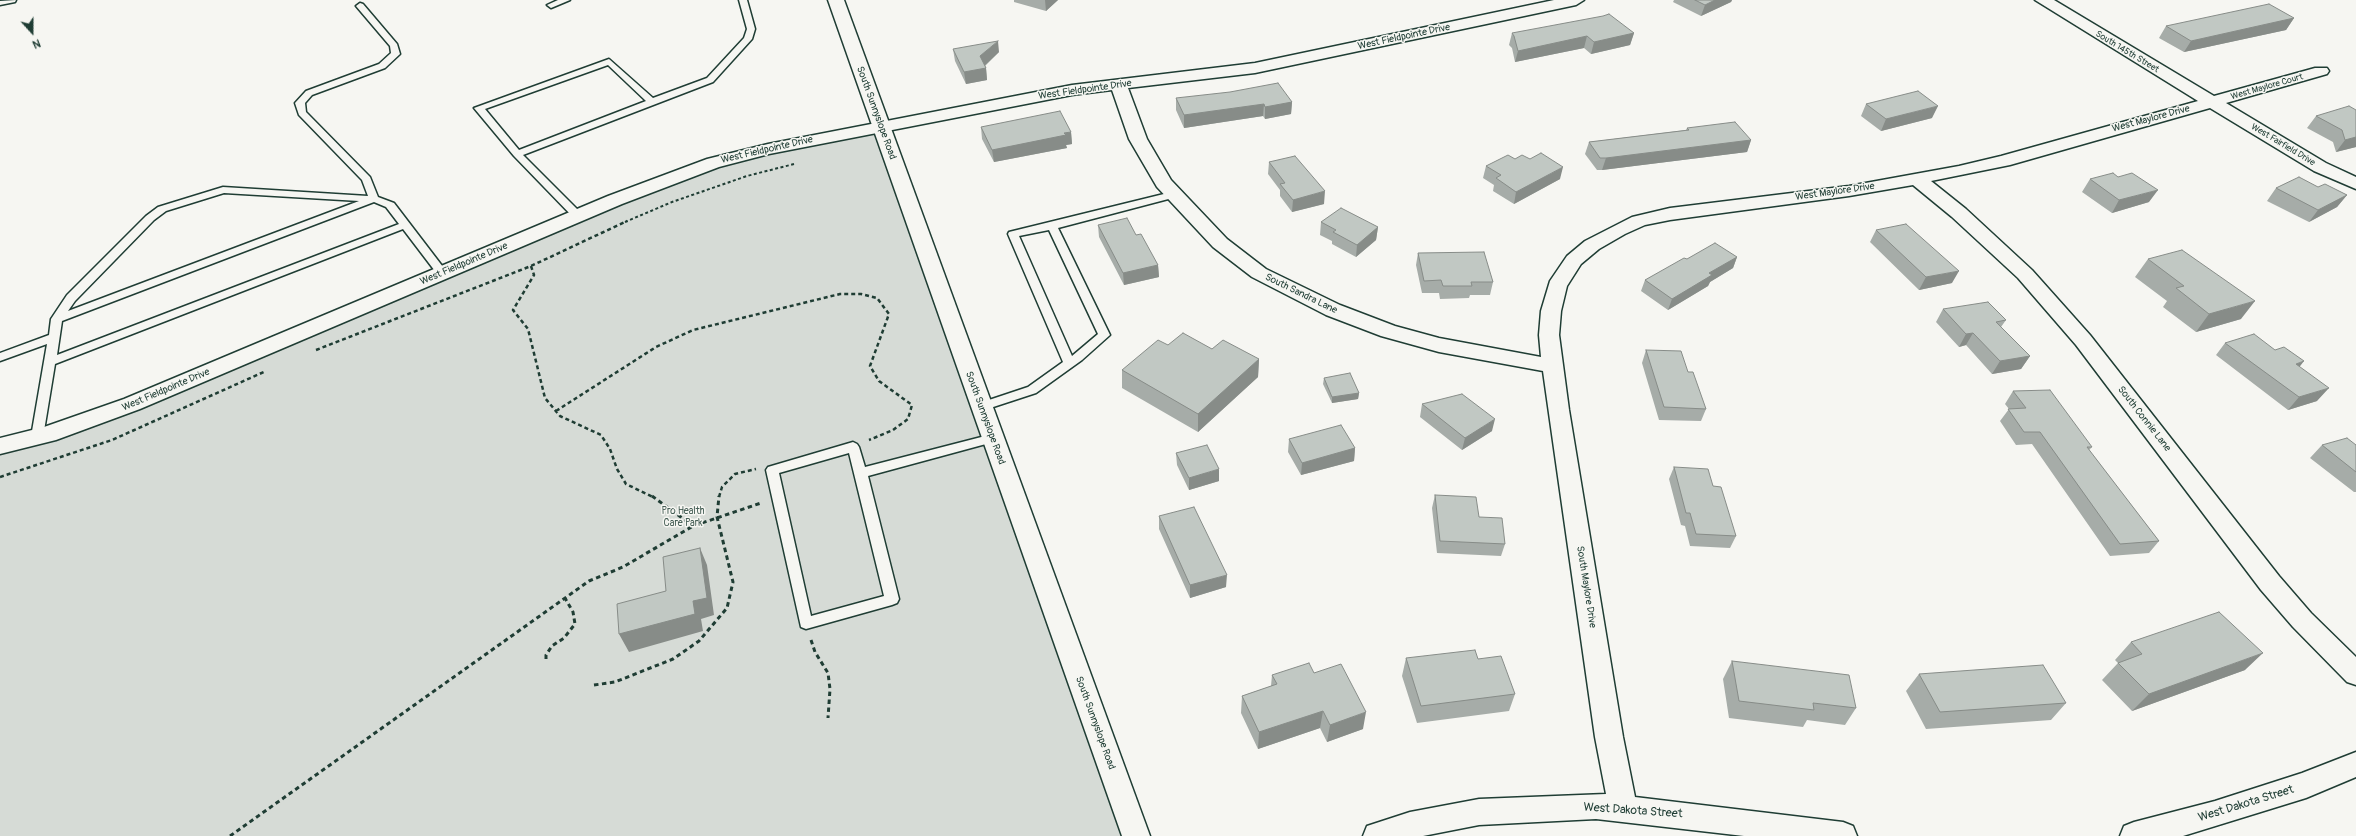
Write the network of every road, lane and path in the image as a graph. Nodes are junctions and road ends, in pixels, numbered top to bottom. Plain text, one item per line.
1 (12, 0) edge
2 (566, 0) edge
3 (743, 0) edge
4 (836, 0) edge
5 (1576, 0) edge
6 (2043, 0) edge
7 (0, 3) edge
8 (551, 5) dead end
9 (360, 6) dead end
10 (2321, 71) dead end
11 (1118, 85) junction
12 (652, 102) junction
13 (2212, 102) junction
14 (881, 128) junction
15 (517, 154) junction
16 (801, 162) dead end
17 (1917, 179) junction
18 (2356, 184) edge
19 (1172, 194) junction
20 (374, 199) junction
21 (578, 216) junction
22 (405, 225) junction
23 (1052, 226) junction
24 (531, 266) junction
25 (442, 273) junction
26 (57, 318) junction
27 (54, 337) junction
28 (311, 352) dead end
29 (0, 357) edge
30 (50, 362) junction
31 (1069, 363) junction
32 (1553, 366) junction
33 (268, 370) dead end
34 (981, 407) junction
35 (556, 411) junction
36 (37, 437) junction
37 (993, 438) junction
38 (0, 446) edge
39 (853, 447) junction
40 (772, 470) junction
41 (861, 472) junction
42 (0, 477) edge
43 (779, 498) junction
44 (717, 517) junction
45 (693, 526) junction
46 (565, 598) junction
47 (806, 623) junction
48 (546, 659) dead end
49 (2356, 674) edge
50 (594, 685) dead end
51 (828, 718) dead end
52 (2356, 764) edge
53 (1623, 808) junction
54 (230, 836) edge
55 (1136, 836) edge
56 (1377, 836) edge
57 (1844, 836) edge
58 (2134, 836) edge

1 - 7 lane
2 - 8 lane
3 - 12 lane
4 - 14 street, South Sunnyslope Road
5 - 11 street, West Fieldpointe Drive
6 - 13 street, South 145th Street
9 - 20 lane
10 - 13 street, West Maylore Court
11 - 14 street, West Fieldpointe Drive
11 - 19 street, South Sandra Lane
12 - 15 lane
12 - 15 lane
13 - 17 street, West Maylore Drive
13 - 18 street, West Fairfield Drive
14 - 21 street, West Fieldpointe Drive
14 - 34 street, South Sunnyslope Road
15 - 21 lane
16 - 24 path
17 - 32 street, West Maylore Drive
17 - 49 street, South Connie Lane
19 - 23 lane
19 - 32 street, South Sandra Lane
20 - 22 lane
20 - 26 lane
20 - 26 lane
21 - 25 street, West Fieldpointe Drive
22 - 25 lane
22 - 30 lane
23 - 31 lane
23 - 31 lane
24 - 28 path
24 - 35 path
25 - 36 street, West Fieldpointe Drive
26 - 27 lane
27 - 29 lane
27 - 30 lane
30 - 36 lane
31 - 34 lane
32 - 53 street, South Maylore Drive
33 - 42 path
34 - 37 street, South Sunnyslope Road
35 - 39 path
35 - 45 path
36 - 38 street, West Fieldpointe Drive
37 - 41 lane
37 - 55 street, South Sunnyslope Road
39 - 40 lane
39 - 41 lane
40 - 43 lane
40 - 44 path
41 - 47 lane
43 - 44 path
43 - 47 lane
44 - 45 path
44 - 50 path
45 - 46 path
46 - 48 path
46 - 54 path
47 - 51 path
52 - 58 street, West Dakota Street
53 - 56 street, West Dakota Street
53 - 57 street, West Dakota Street

